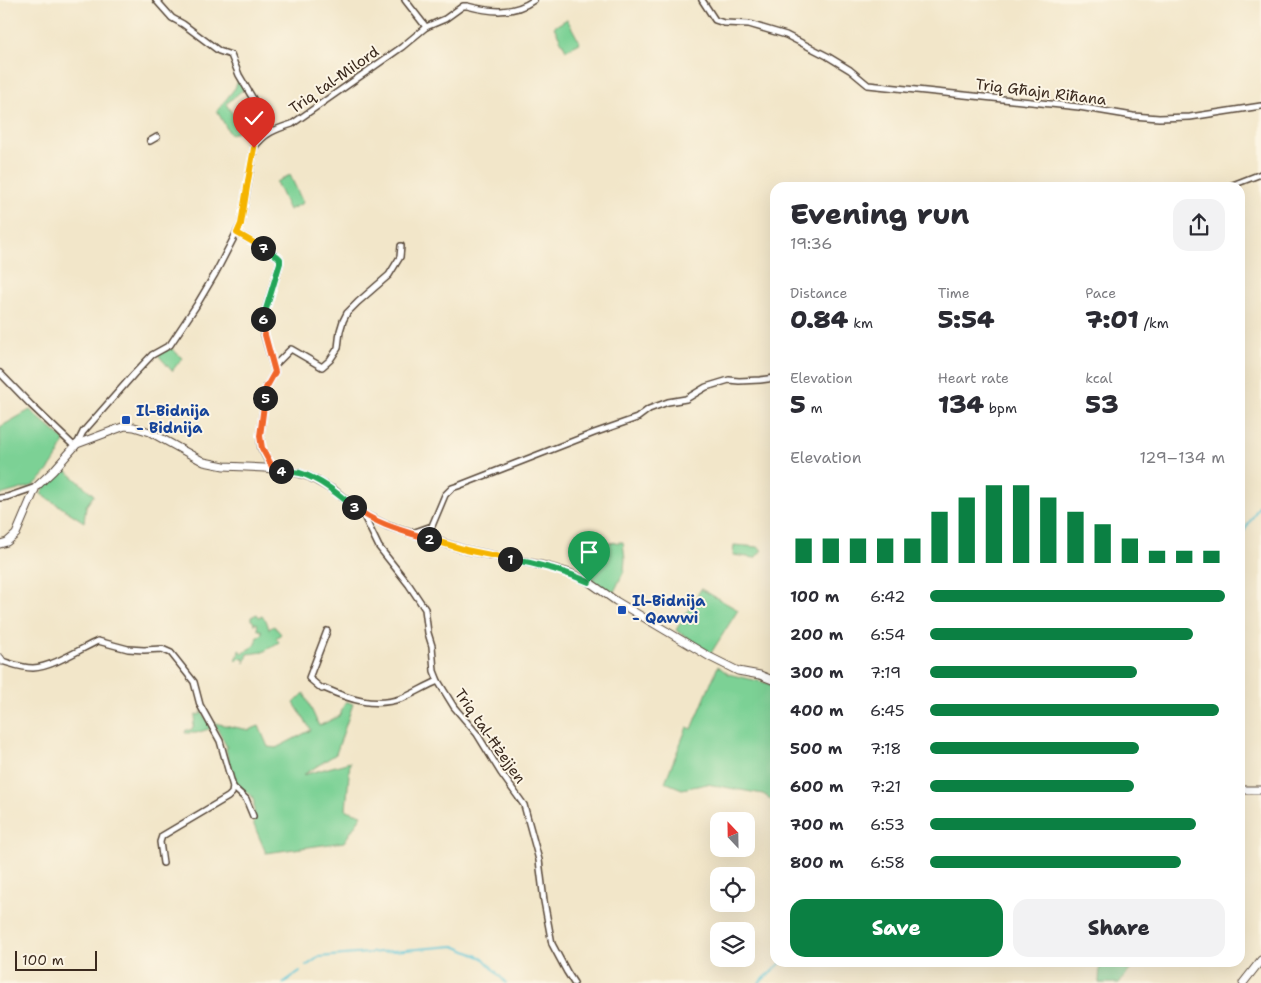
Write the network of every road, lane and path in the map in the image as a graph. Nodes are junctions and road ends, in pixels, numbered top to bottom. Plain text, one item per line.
1 (156, 0) edge
2 (405, 0) edge
3 (534, 0) edge
4 (702, 0) edge
5 (426, 27) junction
6 (1261, 106) edge
7 (272, 131) junction
8 (156, 137) dead end
9 (150, 142) dead end
10 (1261, 174) edge
11 (1240, 182) edge
12 (237, 233) junction
13 (401, 246) dead end
14 (274, 366) junction
15 (0, 373) edge
16 (770, 379) edge
17 (76, 446) junction
18 (274, 470) junction
19 (36, 487) junction
20 (0, 498) edge
21 (363, 514) junction
22 (406, 532) junction
23 (0, 544) edge
24 (328, 631) dead end
25 (1, 660) edge
26 (770, 679) edge
27 (438, 680) junction
28 (233, 787) junction
29 (1245, 790) edge
30 (1261, 790) edge
31 (253, 816) dead end
32 (163, 863) dead end
33 (1261, 960) edge
34 (574, 983) edge
35 (1243, 983) edge

1 - 7 street
2 - 5 street
3 - 5 street, Triq tal-Milord
4 - 6 street, Triq Għajn Riħana
5 - 7 street, Triq tal-Milord
7 - 12 street, Triq tal-Milord
8 - 9 street
10 - 11 street
12 - 14 street
12 - 17 street, Triq tal-Milord
13 - 14 street
14 - 18 street
15 - 17 street
16 - 22 street
17 - 18 street
17 - 19 street
18 - 21 street
19 - 20 street
19 - 23 street
21 - 22 street
21 - 27 street, Triq tal-Ħżejjen
22 - 26 street
24 - 27 street
25 - 28 street
27 - 34 street, Triq tal-Ħżejjen
28 - 31 street
28 - 32 street
29 - 30 street
33 - 35 street

